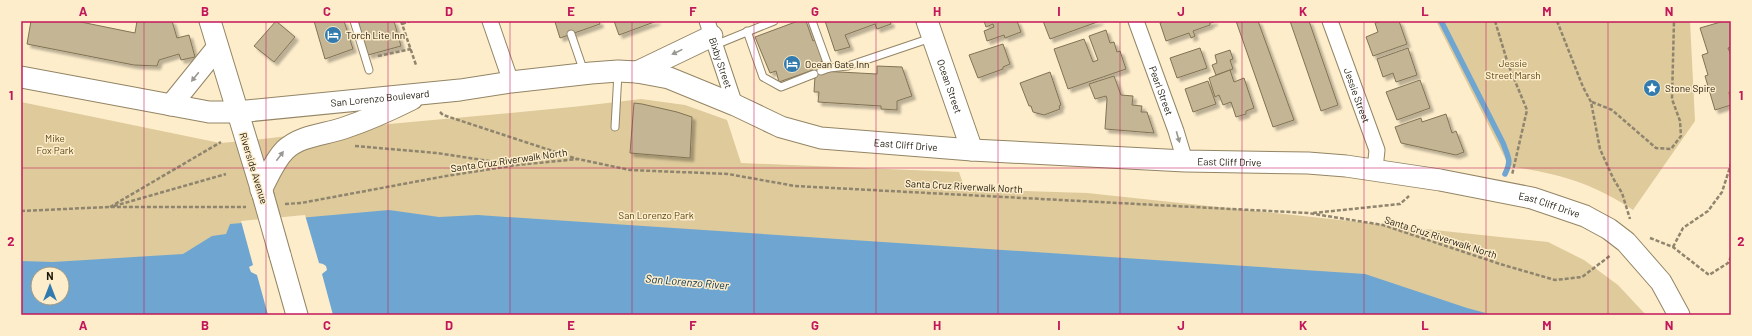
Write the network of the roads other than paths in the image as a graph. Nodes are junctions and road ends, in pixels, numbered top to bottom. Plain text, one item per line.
1 (210, 21) edge
2 (354, 21) edge
3 (490, 21) edge
4 (774, 21) edge
5 (812, 21) edge
6 (1136, 21) edge
7 (1330, 21) edge
8 (930, 29) edge
9 (747, 31) junction
10 (572, 34) dead end
11 (711, 34) edge
12 (217, 48) junction
13 (829, 68) junction
14 (369, 70) dead end
15 (628, 71) junction
16 (585, 74) junction
17 (21, 76) edge
18 (511, 82) junction
19 (421, 94) junction
20 (171, 104) junction
21 (735, 105) junction
22 (237, 112) junction
23 (615, 128) dead end
24 (972, 150) junction
25 (1185, 161) junction
26 (1375, 169) junction
27 (262, 193) junction
28 (298, 315) edge
29 (1679, 315) edge

1 - 12 main road, Riverside Avenue
2 - 14 lane
3 - 18 street
4 - 9 lane
5 - 13 lane
6 -> 25 street, Pearl Street
7 - 26 street, Jessie Street
8 - 13 lane
8 - 24 main road, Ocean Street
9 - 11 lane
9 - 13 lane
10 - 16 lane
11 -> 15 main road
11 - 21 street, Bixby Street
12 -> 20 main road
12 - 22 main road, Riverside Avenue
15 - 16 main road, San Lorenzo Boulevard
15 - 21 main road, San Lorenzo Boulevard
15 - 23 lane
16 - 18 main road, San Lorenzo Boulevard
17 - 20 main road, San Lorenzo Boulevard
18 - 19 main road, San Lorenzo Boulevard
19 - 22 main road, San Lorenzo Boulevard
27 -> 19 main road
20 - 22 main road, San Lorenzo Boulevard
21 - 24 main road, East Cliff Drive
22 - 27 main road, Riverside Avenue
24 - 25 main road, East Cliff Drive
25 - 26 main road, East Cliff Drive
26 - 29 main road, East Cliff Drive
27 - 28 main road, Riverside Avenue, bridge

